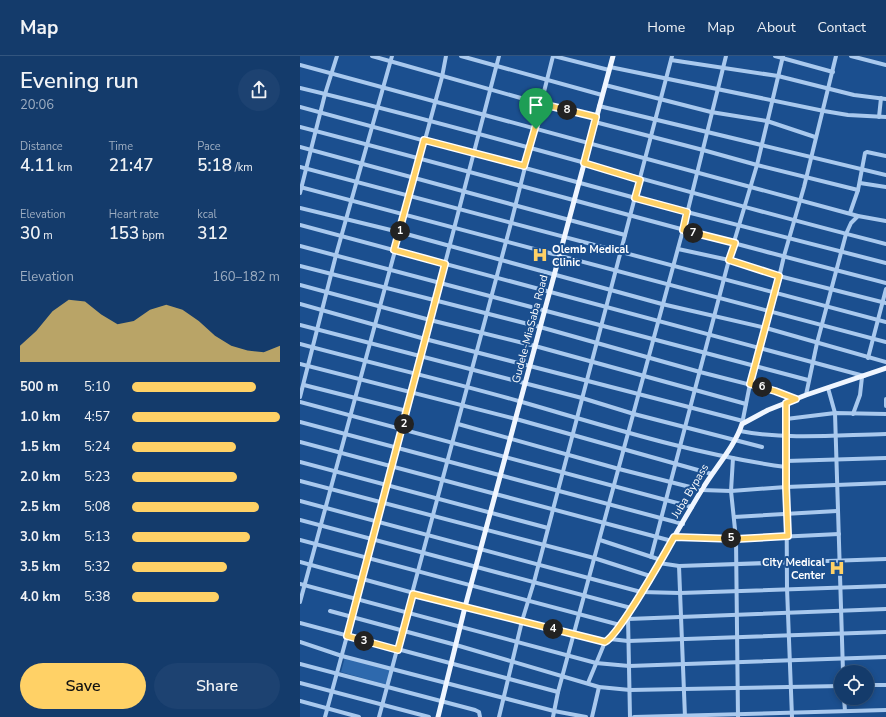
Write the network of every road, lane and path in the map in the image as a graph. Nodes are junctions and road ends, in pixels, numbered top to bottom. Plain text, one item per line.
1 (337, 56) edge
2 (372, 56) edge
3 (446, 56) edge
4 (461, 56) edge
5 (499, 56) edge
6 (554, 56) edge
7 (612, 56) edge
8 (726, 56) edge
9 (775, 56) edge
10 (836, 56) edge
11 (851, 56) edge
12 (782, 57) edge
13 (391, 58) edge
14 (671, 58) edge
15 (300, 65) edge
16 (886, 65) edge
17 (496, 66) junction
18 (609, 68) junction
19 (724, 68) junction
20 (833, 72) junction
21 (331, 73) junction
22 (778, 76) junction
23 (442, 77) junction
24 (666, 78) junction
25 (547, 80) junction
26 (605, 84) junction
27 (383, 87) junction
28 (300, 88) edge
29 (828, 89) junction
30 (490, 90) junction
31 (718, 90) junction
32 (325, 94) junction
33 (602, 95) junction
34 (884, 98) edge
35 (661, 99) junction
36 (435, 100) junction
37 (772, 100) junction
38 (542, 104) junction
39 (599, 106) junction
40 (300, 107) edge
41 (376, 108) junction
42 (320, 111) junction
43 (824, 111) junction
44 (711, 112) junction
45 (484, 115) junction
46 (879, 117) junction
47 (886, 117) edge
48 (656, 118) junction
49 (596, 120) junction
50 (429, 121) junction
51 (767, 121) junction
52 (371, 126) junction
53 (300, 127) edge
54 (536, 129) junction
55 (707, 131) junction
56 (317, 132) junction
57 (478, 135) junction
58 (815, 137) junction
59 (651, 138) junction
60 (424, 140) junction
61 (367, 143) junction
62 (589, 143) junction
63 (761, 144) junction
64 (300, 147) edge
65 (530, 148) junction
66 (312, 150) junction
67 (703, 150) junction
68 (474, 153) junction
69 (886, 156) edge
70 (419, 158) junction
71 (646, 158) junction
72 (810, 158) junction
73 (362, 163) junction
74 (584, 163) junction
75 (756, 165) junction
76 (524, 166) junction
77 (300, 167) edge
78 (306, 168) junction
79 (861, 170) junction
80 (469, 172) junction
81 (698, 172) junction
82 (886, 175) edge
83 (807, 176) junction
84 (414, 177) junction
85 (640, 180) junction
86 (357, 182) junction
87 (579, 182) junction
88 (860, 183) junction
89 (519, 186) junction
90 (301, 187) edge
91 (750, 187) junction
92 (886, 187) edge
93 (858, 190) junction
94 (464, 191) junction
95 (300, 193) edge
96 (692, 194) junction
97 (409, 195) junction
98 (635, 198) junction
99 (801, 199) junction
100 (351, 200) junction
101 (574, 200) junction
102 (516, 205) junction
103 (744, 207) junction
104 (300, 208) edge
105 (459, 209) junction
106 (687, 212) junction
107 (850, 213) junction
108 (404, 214) junction
109 (630, 216) junction
110 (858, 216) junction
111 (347, 219) junction
112 (569, 219) junction
113 (796, 220) junction
114 (886, 221) edge
115 (511, 222) junction
116 (740, 224) junction
117 (300, 225) edge
118 (454, 228) junction
119 (683, 230) junction
120 (399, 232) junction
121 (846, 234) junction
122 (625, 235) junction
123 (341, 236) junction
124 (564, 237) junction
125 (790, 238) junction
126 (506, 242) junction
127 (735, 243) junction
128 (886, 244) edge
129 (300, 246) edge
130 (450, 246) junction
131 (678, 249) junction
132 (394, 250) junction
133 (843, 251) junction
134 (621, 253) junction
135 (336, 255) junction
136 (560, 255) junction
137 (784, 256) junction
138 (729, 260) junction
139 (501, 261) junction
140 (886, 263) edge
141 (445, 264) junction
142 (300, 266) edge
143 (672, 267) junction
144 (389, 269) junction
145 (837, 270) junction
146 (616, 271) junction
147 (331, 274) junction
148 (554, 274) junction
149 (779, 276) junction
150 (496, 278) junction
151 (724, 280) junction
152 (440, 282) junction
153 (886, 283) edge
154 (668, 284) junction
155 (300, 285) edge
156 (384, 287) junction
157 (611, 289) junction
158 (832, 289) junction
159 (886, 289) edge
160 (327, 292) junction
161 (550, 292) junction
162 (775, 294) junction
163 (492, 296) junction
164 (720, 298) junction
165 (436, 300) junction
166 (884, 302) edge
167 (300, 304) edge
168 (662, 304) junction
169 (379, 306) junction
170 (606, 307) junction
171 (826, 307) junction
172 (322, 310) junction
173 (545, 310) junction
174 (771, 312) junction
175 (487, 314) junction
176 (715, 316) junction
177 (430, 320) junction
178 (878, 320) junction
179 (658, 321) junction
180 (886, 322) edge
181 (300, 325) edge
182 (374, 325) junction
183 (822, 325) junction
184 (601, 326) junction
185 (540, 327) junction
186 (766, 328) junction
187 (318, 330) junction
188 (482, 334) junction
189 (710, 335) junction
190 (426, 339) junction
191 (653, 339) junction
192 (873, 339) junction
193 (370, 342) junction
194 (886, 342) edge
195 (597, 343) junction
196 (300, 344) edge
197 (817, 344) junction
198 (535, 346) junction
199 (313, 347) junction
200 (761, 348) junction
201 (476, 353) junction
202 (705, 354) junction
203 (421, 356) junction
204 (648, 358) junction
205 (868, 358) junction
206 (365, 360) junction
207 (592, 362) junction
208 (812, 362) junction
209 (886, 362) edge
210 (300, 364) edge
211 (308, 366) junction
212 (530, 366) junction
213 (755, 367) junction
214 (886, 368) edge
215 (472, 370) junction
216 (700, 372) junction
217 (416, 375) junction
218 (643, 375) junction
219 (863, 376) junction
220 (360, 379) junction
221 (587, 380) junction
222 (808, 380) junction
223 (525, 384) junction
224 (750, 384) junction
225 (304, 385) junction
226 (467, 388) junction
227 (828, 388) junction
228 (695, 391) junction
229 (412, 392) junction
230 (638, 394) junction
231 (806, 395) junction
232 (300, 397) edge
233 (355, 397) junction
234 (582, 398) junction
235 (796, 399) junction
236 (886, 399) edge
237 (300, 402) edge
238 (521, 402) junction
239 (786, 403) junction
240 (746, 404) junction
241 (463, 405) junction
242 (886, 406) edge
243 (690, 408) junction
244 (407, 411) junction
245 (835, 413) junction
246 (634, 414) junction
247 (853, 414) junction
248 (886, 414) edge
249 (350, 416) junction
250 (516, 419) junction
251 (577, 419) junction
252 (786, 419) junction
253 (300, 422) edge
254 (743, 422) junction
255 (458, 424) junction
256 (684, 428) junction
257 (402, 430) junction
258 (740, 431) junction
259 (628, 432) junction
260 (345, 434) junction
261 (886, 434) edge
262 (836, 435) junction
263 (572, 436) junction
264 (786, 436) junction
265 (511, 438) junction
266 (735, 441) junction
267 (300, 442) edge
268 (452, 443) junction
269 (680, 445) junction
270 (762, 447) dead end
271 (397, 448) junction
272 (624, 450) junction
273 (340, 453) junction
274 (568, 454) junction
275 (723, 456) junction
276 (506, 457) junction
277 (733, 458) junction
278 (886, 458) edge
279 (838, 459) junction
280 (300, 462) edge
281 (448, 462) junction
282 (786, 462) junction
283 (675, 463) junction
284 (392, 467) junction
285 (786, 467) junction
286 (619, 469) junction
287 (335, 471) junction
288 (563, 473) junction
289 (712, 474) junction
290 (501, 476) junction
291 (443, 480) junction
292 (300, 481) edge
293 (670, 482) junction
294 (886, 483) edge
295 (388, 485) junction
296 (838, 485) junction
297 (615, 486) junction
298 (786, 487) junction
299 (330, 489) junction
300 (702, 490) junction
301 (558, 491) junction
302 (731, 491) junction
303 (496, 494) junction
304 (438, 498) junction
305 (665, 500) junction
306 (300, 501) edge
307 (383, 503) junction
308 (610, 505) junction
309 (692, 507) junction
310 (325, 508) junction
311 (553, 509) junction
312 (837, 511) junction
313 (491, 513) junction
314 (787, 514) junction
315 (433, 516) junction
316 (734, 516) junction
317 (660, 517) junction
318 (300, 520) edge
319 (378, 522) junction
320 (604, 522) junction
321 (682, 524) junction
322 (320, 526) junction
323 (548, 528) junction
324 (486, 530) junction
325 (839, 534) junction
326 (428, 535) junction
327 (656, 536) junction
328 (788, 536) junction
329 (673, 539) junction
330 (736, 539) junction
331 (300, 540) edge
332 (373, 540) junction
333 (600, 540) junction
334 (315, 544) junction
335 (544, 545) junction
336 (481, 549) junction
337 (423, 553) junction
338 (651, 557) junction
339 (368, 558) junction
340 (594, 558) junction
341 (886, 559) edge
342 (660, 561) junction
343 (840, 561) junction
344 (300, 562) edge
345 (788, 562) junction
346 (736, 563) junction
347 (539, 564) junction
348 (310, 565) junction
349 (679, 566) junction
350 (476, 567) junction
351 (418, 572) junction
352 (650, 576) junction
353 (589, 578) junction
354 (362, 580) junction
355 (534, 582) junction
356 (302, 585) edge
357 (471, 586) junction
358 (886, 586) edge
359 (841, 587) junction
360 (788, 588) junction
361 (737, 591) junction
362 (641, 592) junction
363 (680, 593) junction
364 (413, 594) junction
365 (584, 596) junction
366 (357, 601) junction
367 (528, 601) junction
368 (300, 602) edge
369 (465, 608) junction
370 (886, 609) edge
371 (330, 611) dead end
372 (842, 611) junction
373 (408, 613) junction
374 (630, 613) junction
375 (788, 613) junction
376 (579, 615) junction
377 (738, 615) junction
378 (681, 616) junction
379 (352, 617) junction
380 (522, 622) junction
381 (300, 623) edge
382 (620, 625) junction
383 (460, 628) junction
384 (402, 631) junction
385 (886, 632) edge
386 (574, 634) junction
387 (841, 634) junction
388 (790, 635) junction
389 (347, 636) junction
390 (738, 637) junction
391 (610, 639) junction
392 (682, 639) junction
393 (628, 641) junction
394 (300, 642) edge
395 (517, 642) junction
396 (605, 642) junction
397 (456, 645) junction
398 (398, 650) junction
399 (342, 656) junction
400 (568, 656) junction
401 (886, 657) edge
402 (842, 658) junction
403 (512, 661) junction
404 (791, 661) junction
405 (739, 662) junction
406 (596, 663) junction
407 (683, 663) junction
408 (300, 664) edge
409 (451, 665) junction
410 (842, 665) edge
411 (629, 666) junction
412 (393, 669) junction
413 (338, 674) junction
414 (563, 676) junction
415 (507, 680) junction
416 (300, 683) edge
417 (446, 683) junction
418 (588, 683) junction
419 (886, 685) edge
420 (388, 686) junction
421 (834, 686) edge
422 (874, 686) edge
423 (599, 687) junction
424 (792, 687) junction
425 (738, 688) junction
426 (685, 689) junction
427 (332, 690) junction
428 (630, 690) junction
429 (558, 692) junction
430 (503, 698) junction
431 (442, 701) junction
432 (300, 702) edge
433 (384, 704) junction
434 (844, 705) edge
435 (327, 708) junction
436 (886, 710) edge
437 (554, 711) junction
438 (844, 711) junction
439 (792, 712) junction
440 (738, 715) edge
441 (501, 716) edge
442 (685, 716) edge
443 (325, 717) edge
444 (359, 717) edge
445 (379, 717) edge
446 (429, 717) edge
447 (438, 717) edge
448 (480, 717) edge
449 (553, 717) edge
450 (586, 717) edge
451 (592, 717) edge
452 (630, 717) edge
453 (634, 717) edge
454 (792, 717) edge

1 - 21 street
2 - 13 street
3 - 23 street
4 - 17 street
5 - 17 street
6 - 18 street
6 - 25 street
7 - 18 main road, Gudele-MiaSaba Road
8 - 19 street
9 - 12 street
10 - 20 street
11 - 16 street
12 - 20 street
12 - 22 street
13 - 23 street
13 - 27 street
14 - 19 street
14 - 24 street
15 - 21 street
17 - 25 street
17 - 30 street
18 - 24 street
18 - 26 main road, Gudele-MiaSaba Road
19 - 22 street
19 - 31 street
20 - 29 street
21 - 27 street
21 - 32 street
22 - 29 street
22 - 37 street
23 - 30 street
23 - 36 street
24 - 31 street
24 - 35 street
25 - 33 street
25 - 38 street
26 - 33 main road, Gudele-MiaSaba Road
26 - 35 street
27 - 36 street
27 - 41 street
28 - 32 street
29 - 34 street
29 - 43 street
30 - 38 street
30 - 45 street
31 - 37 street
31 - 44 street
32 - 41 street
32 - 42 street
33 - 39 main road, Gudele-MiaSaba Road
34 - 46 street
35 - 44 street
35 - 48 street
36 - 45 street
36 - 50 street
37 - 43 street
37 - 51 street
38 - 49 street
38 - 54 street
39 - 48 street
39 - 49 main road, Gudele-MiaSaba Road
40 - 42 street
41 - 50 street
41 - 52 street
42 - 52 street
42 - 56 street
43 - 46 street
43 - 58 street
44 - 51 street
44 - 55 street
45 - 54 street
45 - 57 street
46 - 47 street
48 - 55 street
48 - 59 street
49 - 59 street
49 - 62 main road, Gudele-MiaSaba Road
50 - 57 street
50 - 60 street
51 - 58 street
51 - 63 street
52 - 60 street
52 - 61 street
53 - 56 street
54 - 62 street
54 - 65 street
55 - 63 street
55 - 67 street
56 - 61 street
56 - 66 street
57 - 65 street
57 - 68 street
58 - 72 street
59 - 67 street
59 - 71 street
60 - 68 street
60 - 70 street
61 - 70 street
61 - 73 street
62 - 71 street
62 - 74 main road, Gudele-MiaSaba Road
63 - 72 street
63 - 75 street
64 - 66 street
65 - 74 street
65 - 76 street
66 - 73 street
66 - 78 street
67 - 75 street
67 - 81 street
68 - 76 street
68 - 80 street
69 - 79 street
70 - 80 street
70 - 84 street
71 - 81 street
71 - 85 street
72 - 79 street
72 - 83 street
73 - 84 street
73 - 86 street
74 - 85 street
74 - 87 main road, Gudele-MiaSaba Road
75 - 83 street
75 - 91 street
76 - 87 street
76 - 89 street
77 - 78 street
78 - 86 street
78 - 90 street
79 - 82 street
79 - 88 street
80 - 89 street
80 - 94 street
81 - 91 street
81 - 96 street
83 - 93 street
83 - 99 street
84 - 94 street
84 - 97 street
85 - 96 street
85 - 98 street
86 - 97 street
86 - 100 street
87 - 98 street
87 - 101 main road, Gudele-MiaSaba Road
88 - 92 street
88 - 93 street
89 - 101 street
89 - 102 street
90 - 95 street
90 - 100 street
91 - 99 street
91 - 103 street
93 - 107 street
94 - 102 street
94 - 105 street
96 - 103 street
96 - 106 street
97 - 105 street
97 - 108 street
98 - 106 street
98 - 109 street
99 - 107 street
99 - 113 street
100 - 108 street
100 - 111 street
101 - 109 street
101 - 112 main road, Gudele-MiaSaba Road
102 - 112 street
102 - 115 street
103 - 113 street
103 - 116 street
104 - 111 street
105 - 115 street
105 - 118 street
106 - 116 street
106 - 119 street
107 - 110 street
108 - 118 street
108 - 120 street
109 - 119 street
109 - 122 street
110 - 114 street
110 - 121 street
111 - 120 street
111 - 123 street
112 - 122 street
112 - 124 main road, Gudele-MiaSaba Road
113 - 121 street
113 - 125 street
115 - 124 street
115 - 126 street
116 - 125 street
116 - 127 street
117 - 123 street
118 - 126 street
118 - 130 street
119 - 127 street
119 - 131 street
120 - 130 street
120 - 132 street
121 - 128 street
121 - 133 street
122 - 134 street
123 - 132 street
123 - 135 street
124 - 134 street
124 - 136 main road, Gudele-MiaSaba Road
125 - 133 street
125 - 137 street
126 - 136 street
126 - 139 street
127 - 137 street
127 - 138 street
129 - 135 street
130 - 139 street
130 - 141 street
131 - 138 street
131 - 143 street
132 - 141 street
132 - 144 street
133 - 140 street
133 - 145 street
134 - 143 street
134 - 146 street
135 - 144 street
135 - 147 street
136 - 146 street
136 - 148 main road, Gudele-MiaSaba Road
137 - 145 street
137 - 149 street
138 - 149 street
138 - 151 street
139 - 148 street
139 - 150 street
141 - 150 street
141 - 152 street
142 - 147 street
143 - 151 street
143 - 154 street
144 - 152 street
144 - 156 street
145 - 153 street
145 - 158 street
146 - 154 street
146 - 157 street
147 - 156 street
147 - 160 street
148 - 157 street
148 - 161 main road, Gudele-MiaSaba Road
149 - 158 street
149 - 162 street
150 - 161 street
150 - 163 street
151 - 162 street
151 - 164 street
152 - 163 street
152 - 165 street
154 - 164 street
154 - 168 street
155 - 160 street
156 - 165 street
156 - 169 street
157 - 168 street
157 - 170 street
158 - 166 street
158 - 171 street
159 - 166 street
160 - 169 street
160 - 172 street
161 - 170 street
161 - 173 main road, Gudele-MiaSaba Road
162 - 171 street
162 - 174 street
163 - 173 street
163 - 175 street
164 - 174 street
164 - 176 street
165 - 175 street
165 - 177 street
166 - 178 street
167 - 172 street
168 - 176 street
168 - 179 street
169 - 177 street
169 - 182 street
170 - 179 street
170 - 184 street
171 - 178 street
171 - 183 street
172 - 182 street
172 - 187 street
173 - 184 street
173 - 185 main road, Gudele-MiaSaba Road
174 - 183 street
174 - 186 street
175 - 185 street
175 - 188 street
176 - 186 street
176 - 189 street
177 - 188 street
177 - 190 street
178 - 180 street
178 - 192 street
179 - 189 street
179 - 191 street
181 - 187 street
182 - 190 street
182 - 193 street
183 - 192 street
183 - 197 street
184 - 191 street
184 - 195 street
185 - 195 street
185 - 198 main road, Gudele-MiaSaba Road
186 - 197 street
186 - 200 street
187 - 193 street
187 - 199 street
188 - 198 street
188 - 201 street
189 - 200 street
189 - 202 street
190 - 201 street
190 - 203 street
191 - 202 street
191 - 204 street
192 - 194 street
192 - 205 street
193 - 203 street
193 - 206 street
195 - 204 street
195 - 207 street
196 - 199 street
197 - 205 street
197 - 208 street
198 - 207 street
198 - 212 main road, Gudele-MiaSaba Road
199 - 206 street
199 - 211 street
200 - 208 street
200 - 213 street
201 - 212 street
201 - 215 street
202 - 213 street
202 - 216 street
203 - 215 street
203 - 217 street
204 - 216 street
204 - 218 street
205 - 209 street
206 - 217 street
206 - 220 street
207 - 218 street
207 - 221 street
208 - 219 street
208 - 222 street
210 - 211 street
211 - 220 street
211 - 225 street
212 - 221 street
212 - 223 main road, Gudele-MiaSaba Road
213 - 222 street
213 - 224 street
214 - 219 main road
215 - 223 street
215 - 226 street
216 - 224 street
216 - 228 street
217 - 226 street
217 - 229 street
218 - 228 street
218 - 230 street
219 - 227 main road
219 - 247 street
220 - 229 street
220 - 233 street
221 - 230 street
221 - 234 street
222 - 231 street
223 - 234 street
223 - 238 main road, Gudele-MiaSaba Road
224 - 235 street
224 - 240 street
225 - 232 street
225 - 233 street
226 - 238 street
226 - 241 street
227 - 231 main road
227 - 245 street
228 - 240 street
228 - 243 street
229 - 241 street
229 - 244 street
230 - 243 street
230 - 246 street
231 - 235 main road
233 - 244 street
233 - 249 street
234 - 246 street
234 - 251 street
235 - 239 main road
236 - 242 street
237 - 249 street
238 - 250 main road, Gudele-MiaSaba Road
238 - 251 street
239 - 252 street
239 - 254 main road
240 - 254 street
241 - 250 street
241 - 255 street
243 - 254 street
243 - 256 street
244 - 257 street
245 - 247 street
245 - 252 street
245 - 262 street
246 - 256 street
246 - 259 street
247 - 248 street
249 - 257 street
249 - 260 street
250 - 263 street
250 - 265 main road, Gudele-MiaSaba Road
251 - 259 street
251 - 263 street
252 - 264 street
253 - 260 street
254 - 258 main road, Juba Bypass
255 - 265 street
255 - 268 street
256 - 266 street
256 - 269 street
257 - 268 street
257 - 271 street
258 - 264 street
258 - 266 main road, Juba Bypass
259 - 269 street
259 - 272 street
260 - 271 street
260 - 273 street
261 - 262 street
262 - 264 street
262 - 279 street
263 - 272 street
263 - 274 street
264 - 282 street
265 - 274 street
265 - 276 main road, Gudele-MiaSaba Road
266 - 270 street
266 - 275 main road, Juba Bypass
267 - 273 street
268 - 276 street
268 - 281 street
269 - 275 street
269 - 283 street
271 - 281 street
271 - 284 street
272 - 283 street
272 - 286 street
273 - 284 street
273 - 287 street
274 - 286 street
274 - 288 street
275 - 277 street
275 - 289 main road, Juba Bypass
276 - 288 street
276 - 290 main road, Gudele-MiaSaba Road
277 - 285 street
277 - 302 street
278 - 279 street
279 - 282 street
279 - 296 street
280 - 287 street
281 - 290 street
281 - 291 street
282 - 285 street
283 - 289 street
283 - 293 street
284 - 291 street
284 - 295 street
285 - 298 street
286 - 293 street
286 - 297 street
287 - 295 street
287 - 299 street
288 - 297 street
288 - 301 street
289 - 300 main road, Juba Bypass
290 - 301 street
290 - 303 main road, Gudele-MiaSaba Road
291 - 303 street
291 - 304 street
292 - 299 street
293 - 300 street
293 - 305 street
294 - 296 street
295 - 304 street
295 - 307 street
296 - 298 street
296 - 312 street
297 - 305 street
297 - 308 street
298 - 302 street
298 - 314 street
299 - 307 street
299 - 310 street
300 - 302 street
300 - 309 main road, Juba Bypass
301 - 308 street
301 - 311 street
302 - 316 street
303 - 311 street
303 - 313 main road, Gudele-MiaSaba Road
304 - 313 street
304 - 315 street
305 - 309 street
305 - 317 street
306 - 310 street
307 - 315 street
307 - 319 street
308 - 317 street
308 - 320 street
309 - 321 main road, Juba Bypass
310 - 319 street
310 - 322 street
311 - 320 street
311 - 323 street
312 - 314 street
312 - 325 street
313 - 323 street
313 - 324 main road, Gudele-MiaSaba Road
314 - 316 street
314 - 328 street
315 - 324 street
315 - 326 street
316 - 330 street
317 - 321 street
317 - 327 street
318 - 322 street
319 - 326 street
319 - 332 street
320 - 327 street
320 - 333 street
321 - 329 main road, Juba Bypass
322 - 332 street
322 - 334 street
323 - 335 street
324 - 335 street
324 - 336 main road, Gudele-MiaSaba Road
325 - 328 street
325 - 343 street
326 - 336 street
326 - 337 street
327 - 329 street
327 - 338 street
328 - 330 street
328 - 345 street
329 - 330 street
329 - 342 main road, Juba Bypass
330 - 346 street
331 - 334 street
332 - 337 street
332 - 339 street
333 - 338 street
333 - 340 street
334 - 339 street
334 - 348 street
335 - 340 street
335 - 347 street
336 - 347 street
336 - 350 main road, Gudele-MiaSaba Road
337 - 350 street
337 - 351 street
338 - 342 street
339 - 351 street
339 - 354 street
340 - 352 street
340 - 353 street
341 - 343 street
342 - 349 street
342 - 352 main road, Juba Bypass
343 - 345 street
343 - 359 street
344 - 348 street
345 - 346 street
345 - 360 street
346 - 349 street
346 - 361 street
347 - 353 street
347 - 355 street
348 - 354 street
348 - 356 street
349 - 363 street
350 - 355 street
350 - 357 main road, Gudele-MiaSaba Road
351 - 357 street
351 - 364 street
352 - 362 main road, Juba Bypass
353 - 362 street
353 - 365 street
354 - 364 street
354 - 366 street
355 - 365 street
355 - 367 street
356 - 366 street
356 - 368 street
357 - 367 street
357 - 369 main road, Gudele-MiaSaba Road
358 - 359 street
359 - 360 street
359 - 372 street
360 - 361 street
360 - 375 street
361 - 363 street
361 - 377 street
362 - 363 street
362 - 374 main road, Juba Bypass
363 - 378 street
364 - 369 street
364 - 373 street
365 - 374 street
365 - 376 street
366 - 373 street
366 - 379 street
367 - 376 street
367 - 380 street
369 - 380 main road
369 - 383 main road
370 - 372 street
371 - 379 street
372 - 375 street
372 - 387 street
373 - 383 street
373 - 384 street
374 - 378 street
374 - 382 main road, Juba Bypass
374 - 393 street
375 - 377 street
375 - 388 street
376 - 382 street
376 - 386 street
377 - 378 street
377 - 390 street
378 - 392 street
379 - 384 street
379 - 389 street
380 - 386 main road
380 - 395 street
381 - 389 street
382 - 391 main road, Juba Bypass
383 - 395 street
383 - 397 main road
384 - 397 street
384 - 398 street
385 - 387 street
386 - 396 main road
386 - 400 street
387 - 388 street
387 - 402 street
388 - 390 street
388 - 404 street
389 - 398 street
389 - 399 street
390 - 392 street
390 - 405 street
391 - 393 street
391 - 396 main road, Juba Bypass
392 - 393 street
392 - 407 street
393 - 411 street
394 - 399 street
395 - 400 street
395 - 403 street
396 - 406 street
397 - 403 street
397 - 409 main road
398 - 409 street
398 - 412 street
399 - 412 street
399 - 413 street
400 - 406 street
400 - 414 street
401 - 402 street
402 - 404 street
402 - 410 street
403 - 414 street
403 - 415 street
404 - 405 street
404 - 424 street
405 - 407 street
405 - 425 street
406 - 411 street
406 - 418 street
407 - 411 street
407 - 426 street
408 - 413 street
409 - 415 street
409 - 417 main road
411 - 428 street
412 - 417 street
412 - 420 street
413 - 420 street
413 - 427 street
414 - 418 street
414 - 429 street
415 - 429 street
415 - 430 street
416 - 427 street
417 - 430 street
417 - 431 main road
418 - 423 street
419 - 422 street
420 - 431 street
420 - 433 street
421 - 424 street
423 - 428 street
423 - 451 street
424 - 425 street
424 - 439 street
425 - 426 street
425 - 440 street
426 - 428 street
426 - 442 street
427 - 433 street
427 - 435 street
428 - 452 street
429 - 437 street
430 - 437 street
430 - 441 street
431 - 447 main road
431 - 448 street
432 - 435 street
433 - 445 street
433 - 446 street
434 - 438 street
435 - 443 street
435 - 444 street
436 - 438 street
437 - 449 street
437 - 450 street
438 - 439 street
439 - 440 street
439 - 454 street
440 - 442 street
442 - 453 street

